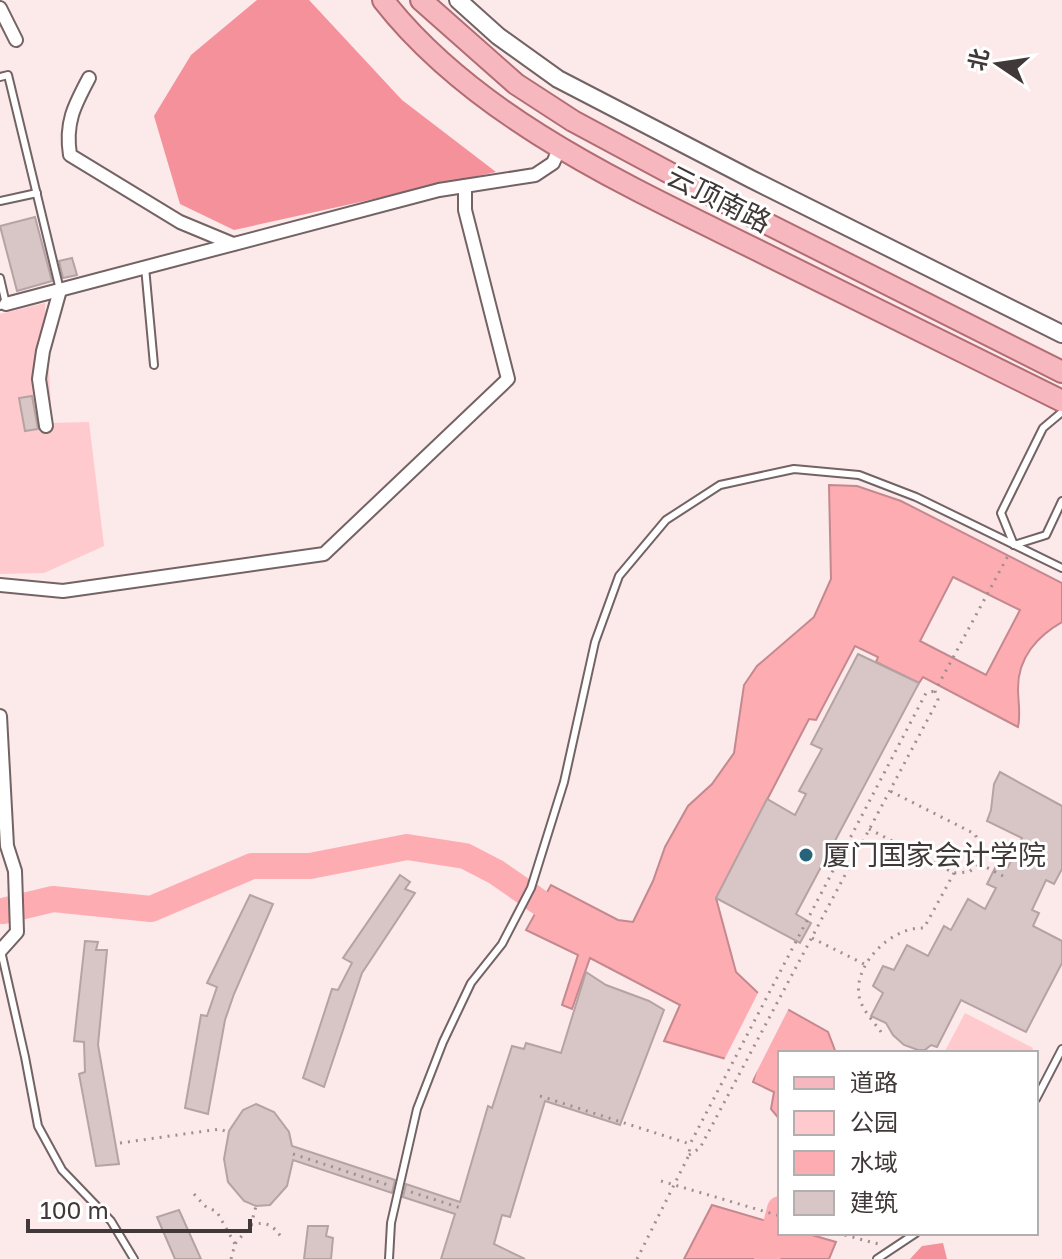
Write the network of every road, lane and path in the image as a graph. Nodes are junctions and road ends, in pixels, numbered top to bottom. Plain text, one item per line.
1 (383, 0) edge
2 (421, 0) edge
3 (458, 0) edge
4 (0, 8) edge
5 (16, 40) dead end
6 (0, 77) edge
7 (89, 78) dead end
8 (560, 147) junction
9 (465, 186) junction
10 (37, 193) junction
11 (0, 201) edge
12 (722, 201) junction
13 (709, 226) junction
14 (234, 244) junction
15 (145, 267) junction
16 (0, 278) edge
17 (60, 290) junction
18 (3, 305) edge
19 (1062, 334) edge
20 (154, 365) dead end
21 (1062, 372) edge
22 (1062, 401) edge
23 (1062, 412) edge
24 (46, 426) dead end
25 (1062, 501) edge
26 (1014, 545) junction
27 (1062, 568) edge
28 (0, 585) edge
29 (935, 691) junction
30 (0, 716) edge
31 (890, 791) junction
32 (869, 829) junction
33 (4, 845) edge
34 (980, 864) junction
35 (954, 873) junction
36 (1003, 876) dead end
37 (811, 937) junction
38 (0, 951) edge
39 (866, 965) junction
40 (881, 1032) dead end
41 (1062, 1049) edge
42 (1038, 1095) edge
43 (540, 1096) dead end
44 (230, 1133) dead end
45 (120, 1143) dead end
46 (690, 1144) junction
47 (293, 1154) dead end
48 (689, 1155) junction
49 (661, 1181) dead end
50 (674, 1185) junction
51 (392, 1186) dead end
52 (411, 1192) dead end
53 (194, 1194) dead end
54 (256, 1206) dead end
55 (464, 1209) dead end
56 (778, 1215) edge
57 (251, 1225) junction
58 (844, 1235) edge
59 (913, 1235) edge
60 (281, 1237) dead end
61 (235, 1244) junction
62 (893, 1248) junction
63 (134, 1259) edge
64 (231, 1259) edge
65 (389, 1259) edge
66 (637, 1259) edge
67 (877, 1259) edge

1 - 8 main road, 云顶南路
2 - 12 main road, 云顶南路
3 - 19 street
4 - 5 street
6 - 10 lane
7 - 14 street
8 - 9 street
8 - 13 main road, 云顶南路
9 - 14 street
9 - 28 street
10 - 11 lane
10 - 17 lane
12 - 13 main road
12 - 21 main road, 云顶南路
13 - 22 main road, 云顶南路
14 - 15 street
15 - 17 street
15 - 20 lane
16 - 18 lane
17 - 18 street
17 - 24 street
23 - 26 lane
25 - 26 lane
26 - 27 lane
26 - 29 path
26 - 65 lane
29 - 31 path
29 - 46 path
30 - 33 street
31 - 32 path
31 - 34 path
32 - 35 path
32 - 37 path
33 - 38 street
34 - 35 path
34 - 36 path
35 - 39 path
37 - 39 path
37 - 48 path
38 - 63 lane
39 - 40 path
41 - 42 lane
43 - 46 path
44 - 45 path
46 - 48 path
47 - 51 path
48 - 50 path
49 - 50 path
50 - 56 path
50 - 66 path
52 - 55 path
53 - 61 path
54 - 57 path
57 - 60 path
57 - 61 path
58 - 62 path
59 - 62 lane
61 - 64 path
62 - 67 lane

